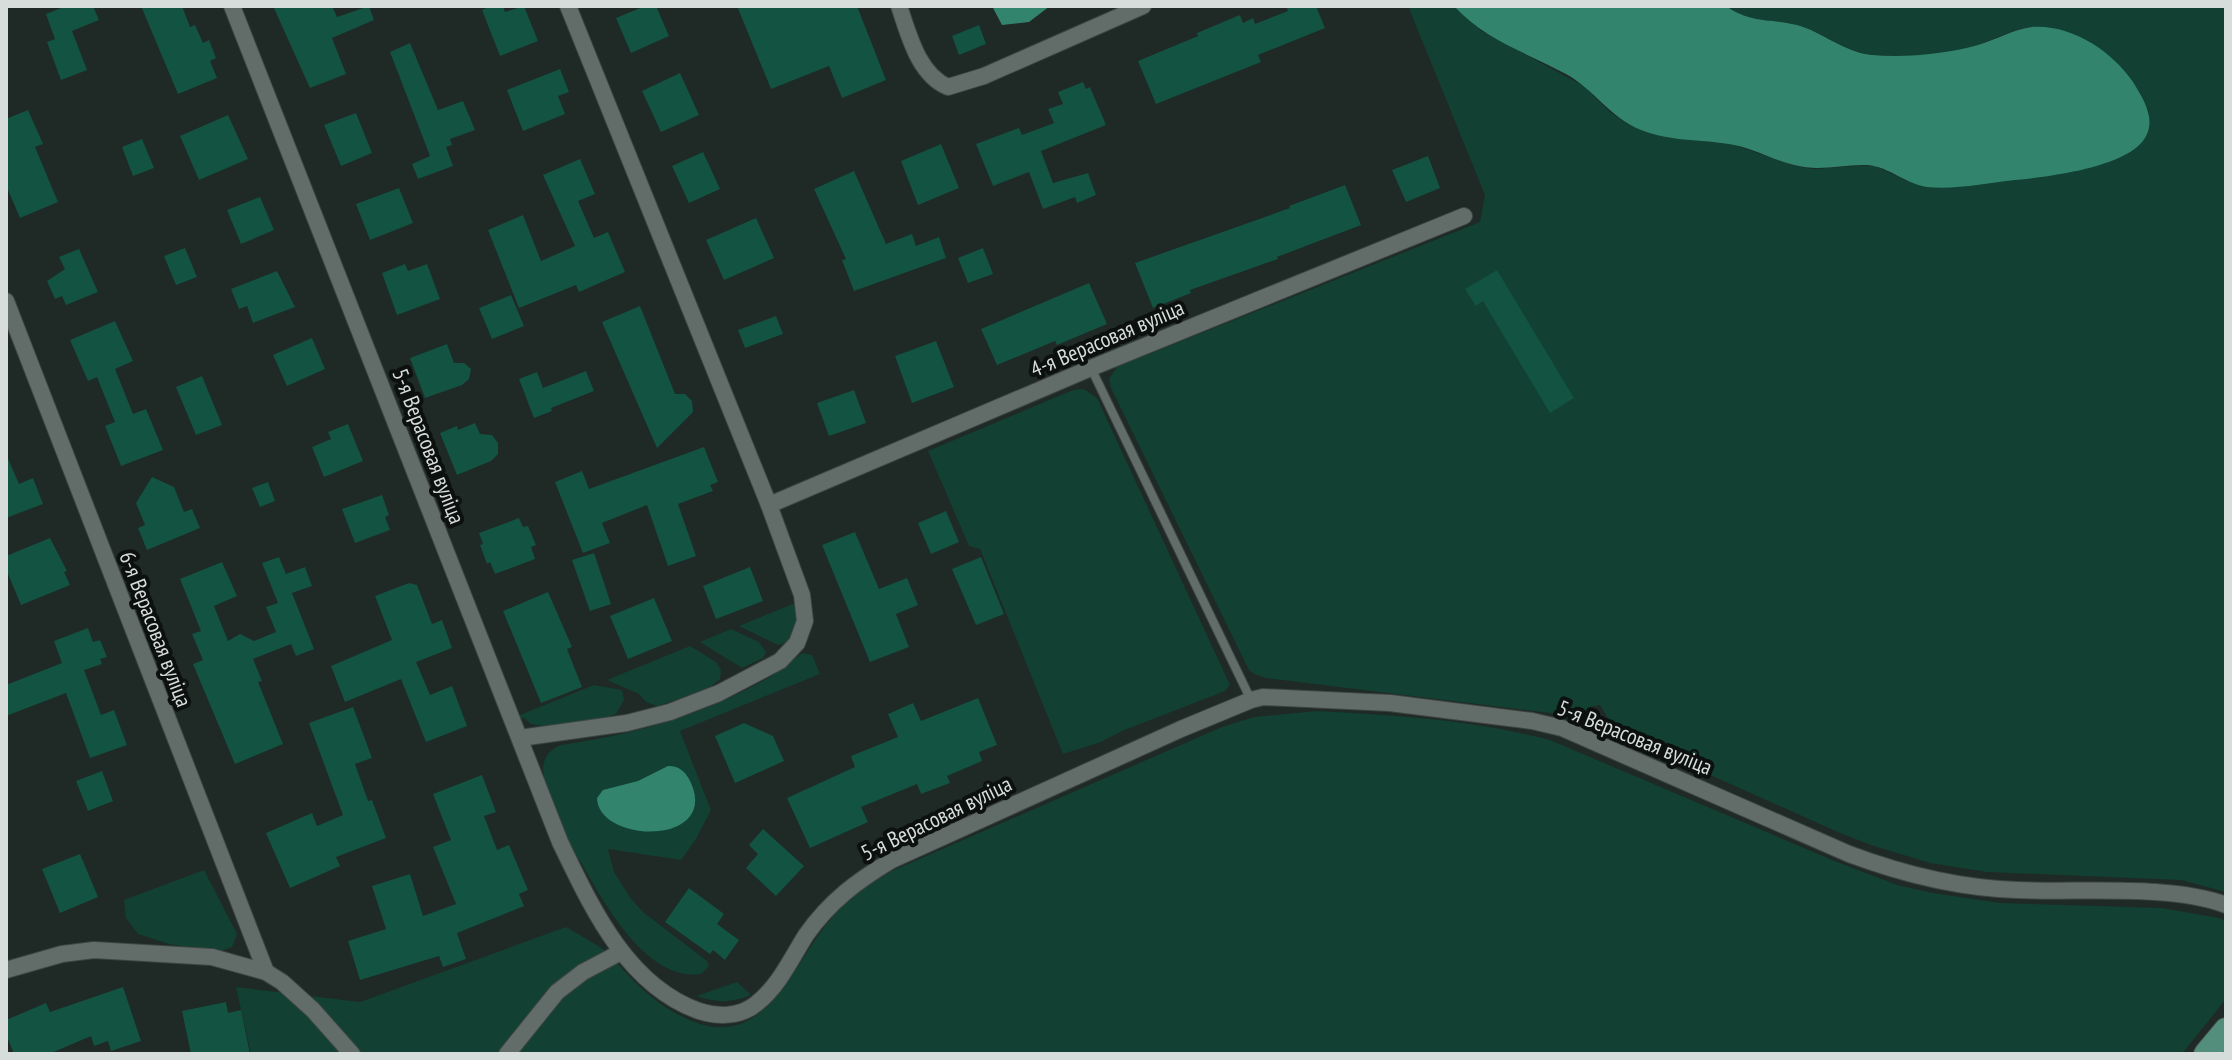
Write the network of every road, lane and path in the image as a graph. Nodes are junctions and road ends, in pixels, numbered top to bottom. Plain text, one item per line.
1 (232, 6) edge
2 (568, 6) edge
3 (899, 6) edge
4 (1143, 6) edge
5 (1464, 216) dead end
6 (6, 301) edge
7 (1091, 368) junction
8 (769, 505) junction
9 (1251, 700) junction
10 (520, 738) junction
11 (2226, 905) edge
12 (621, 952) junction
13 (6, 970) edge
14 (266, 972) junction
15 (2226, 1030) edge
16 (352, 1054) edge
17 (507, 1054) edge
18 (2206, 1054) edge

1 - 10 street, 5-я Верасовая вуліца
2 - 8 street
3 - 4 street
5 - 7 street, 4-я Верасовая вуліца
6 - 14 street, 6-я Верасовая вуліца
7 - 8 street, 4-я Верасовая вуліца
7 - 9 lane
8 - 10 street
9 - 11 street, 5-я Верасовая вуліца
9 - 12 street, 5-я Верасовая вуліца
10 - 12 street, 5-я Верасовая вуліца
12 - 17 street
13 - 14 street
14 - 16 street
15 - 18 main road

